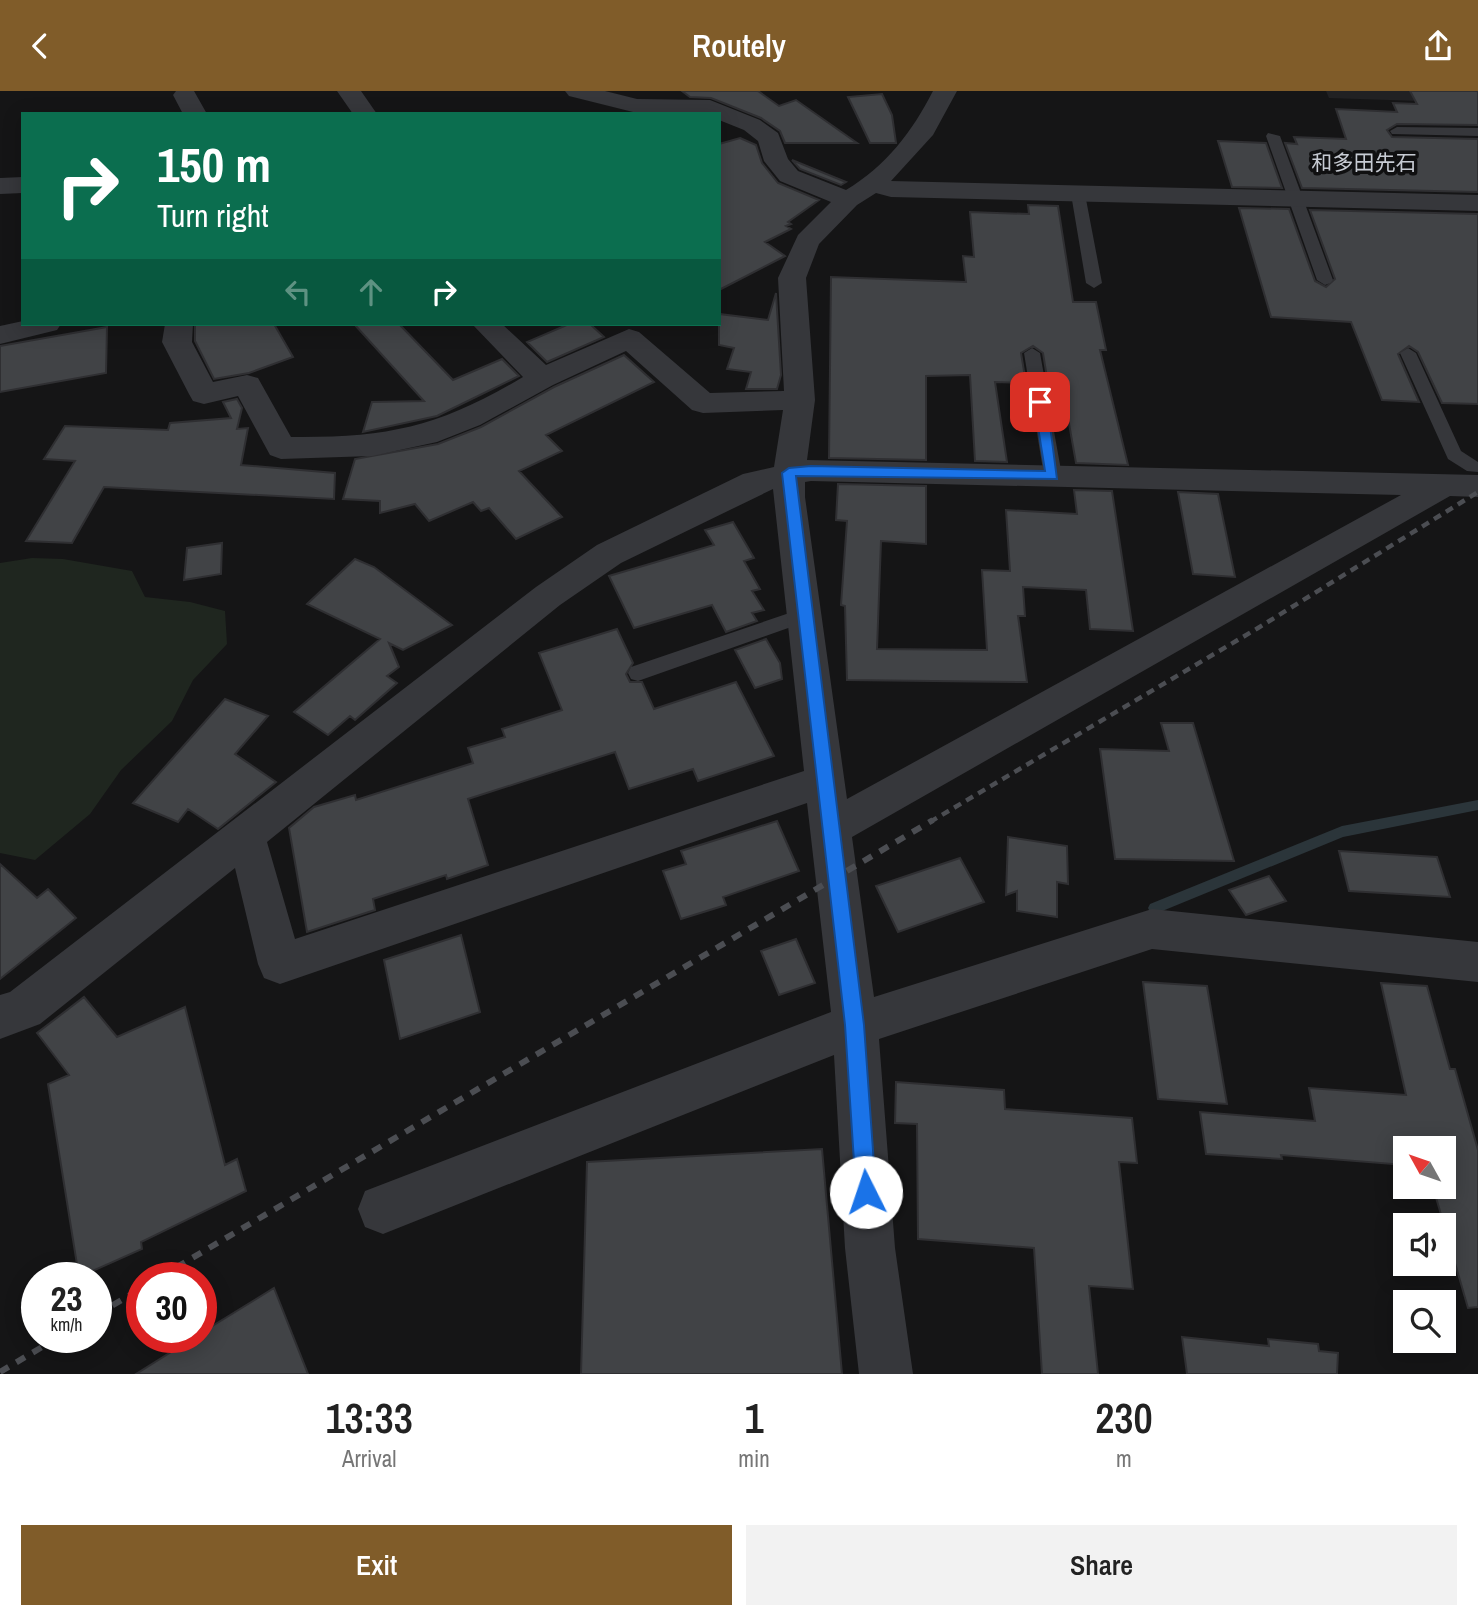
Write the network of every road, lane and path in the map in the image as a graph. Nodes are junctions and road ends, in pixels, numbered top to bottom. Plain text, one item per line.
1 (349, 91) edge
2 (577, 91) edge
3 (945, 91) edge
4 (364, 112) edge
5 (718, 112) edge
6 (721, 113) edge
7 (1397, 131) dead end
8 (1478, 132) edge
9 (1273, 136) dead end
10 (21, 185) edge
11 (872, 185) junction
12 (0, 186) edge
13 (1078, 194) junction
14 (1296, 199) junction
15 (848, 200) junction
16 (1478, 203) edge
17 (1325, 280) dead end
18 (1094, 283) dead end
19 (38, 326) edge
20 (178, 326) edge
21 (488, 326) edge
22 (0, 335) edge
23 (1032, 353) dead end
24 (1408, 353) dead end
25 (542, 378) junction
26 (800, 400) junction
27 (789, 473) junction
28 (1469, 475) edge
29 (1052, 476) junction
30 (804, 615) junction
31 (638, 673) dead end
32 (824, 781) junction
33 (830, 829) junction
34 (242, 837) junction
35 (1478, 962) edge
36 (0, 1017) edge
37 (855, 1025) junction
38 (383, 1209) dead end
39 (886, 1374) edge

1 - 4 street
2 - 5 street
3 - 11 street
6 - 15 street
7 - 8 lane
9 - 14 lane
10 - 12 street
11 - 13 street
11 - 15 street
13 - 14 street
13 - 18 lane
14 - 16 street
14 - 17 lane
15 - 26 street
19 - 22 street
20 - 25 street
21 - 25 street
23 - 29 lane
24 - 28 lane
25 - 26 street
26 - 27 street
27 - 29 street
27 - 30 street
27 - 34 street
28 - 29 street
28 - 33 street
30 - 31 lane
30 - 32 street
32 - 33 street
32 - 34 street
33 - 37 street
34 - 36 street
35 - 37 street
37 - 38 street
37 - 39 street

